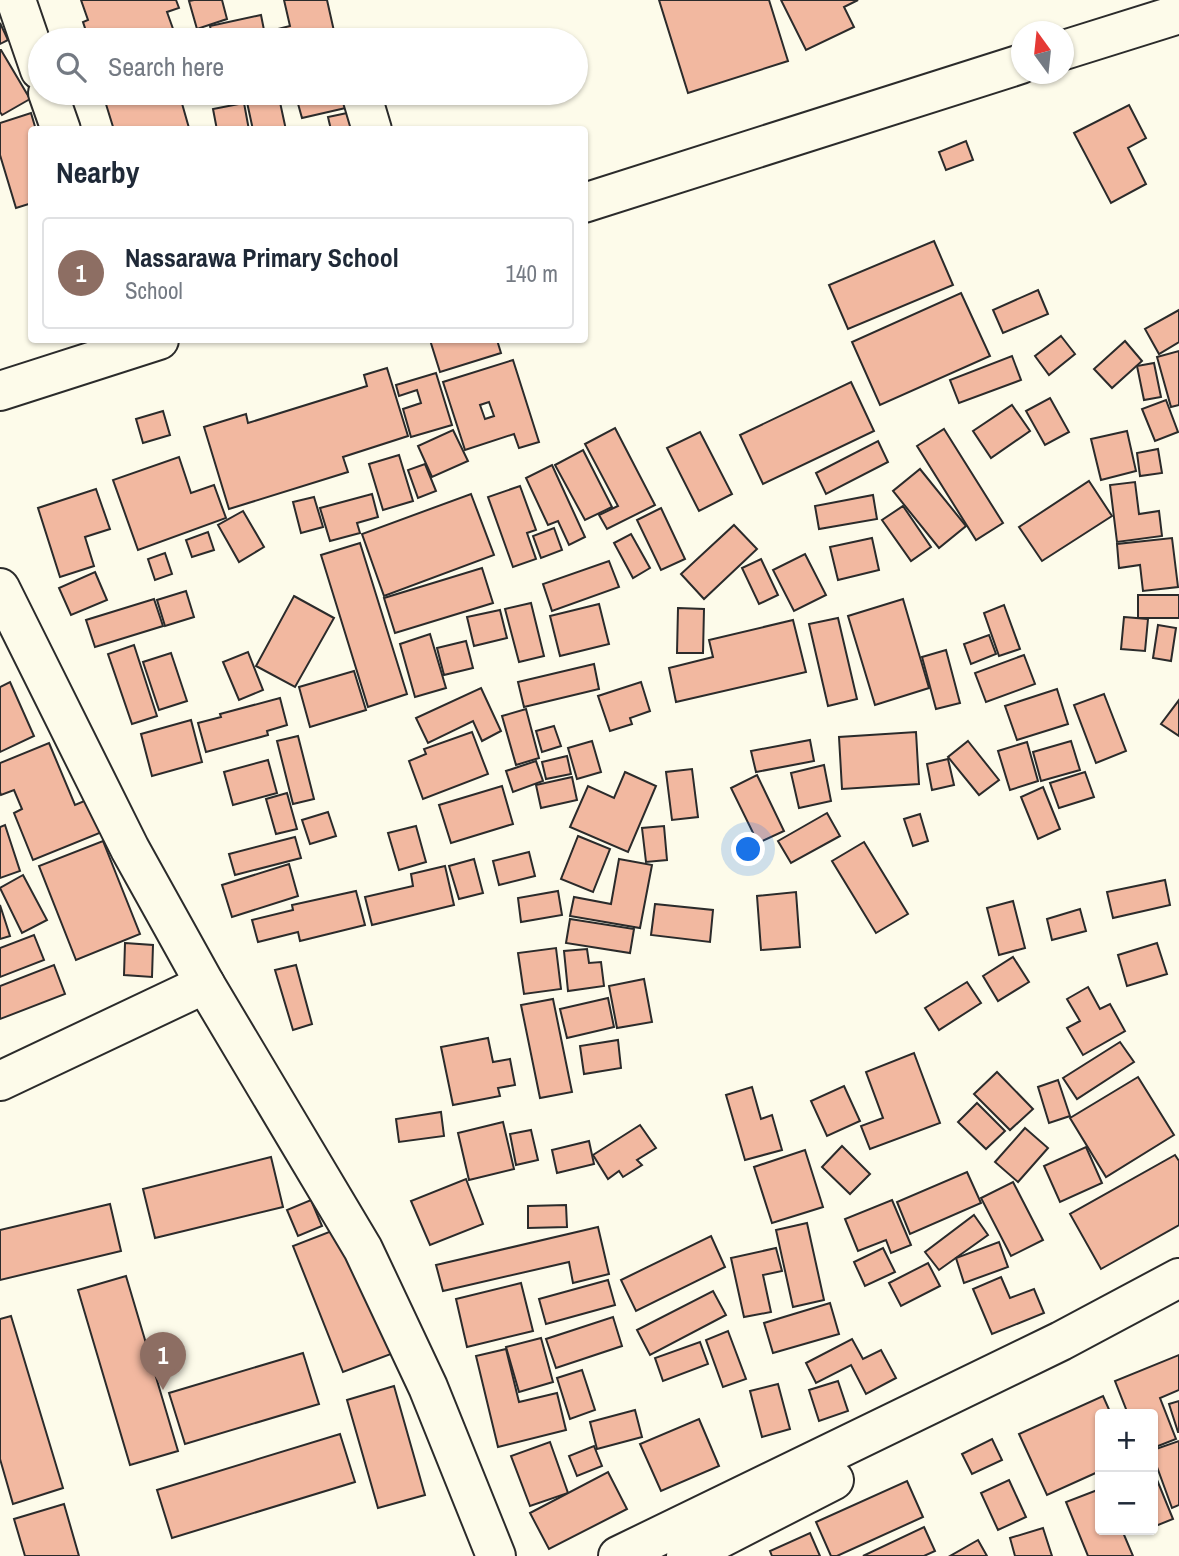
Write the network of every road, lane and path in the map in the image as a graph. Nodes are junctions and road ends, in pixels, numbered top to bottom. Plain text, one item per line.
1 (16, 0) edge
2 (1179, 13) edge
3 (28, 34) edge
4 (1074, 46) edge
5 (1011, 67) edge
6 (52, 105) edge
7 (365, 105) edge
8 (60, 126) edge
9 (371, 126) edge
10 (588, 202) edge
11 (140, 343) edge
12 (0, 391) edge
13 (0, 588) edge
14 (205, 984) junction
15 (0, 1081) edge
16 (1179, 1278) edge
17 (1179, 1301) edge
18 (496, 1556) edge
19 (618, 1556) edge
20 (686, 1556) edge

1 - 3 street
2 - 4 street
5 - 10 street
6 - 8 street
7 - 9 street
11 - 12 street
13 - 14 street
14 - 15 street
14 - 18 street
16 - 19 street
17 - 20 street

